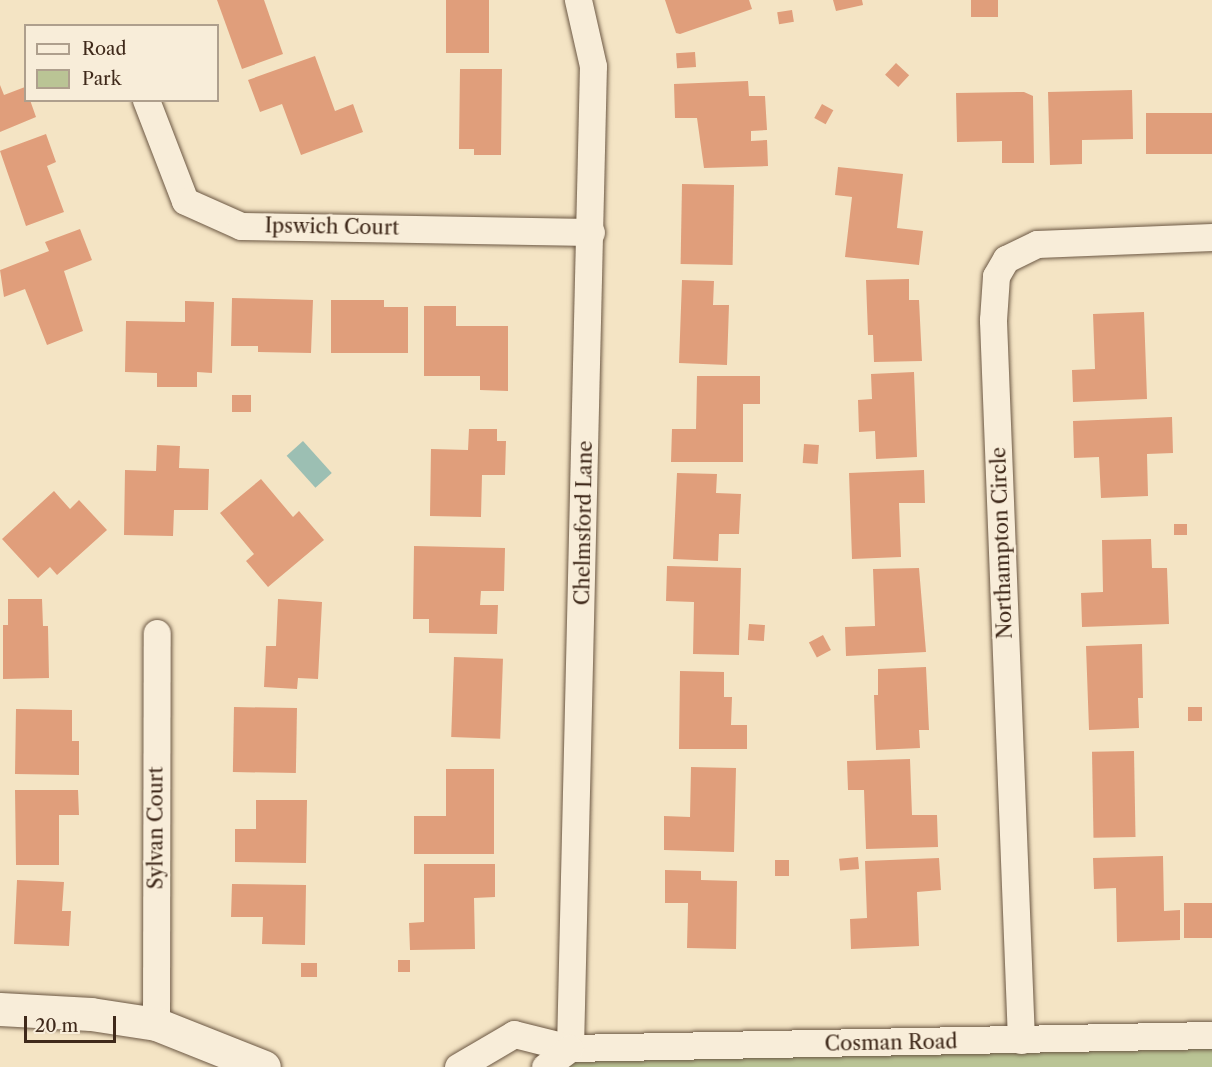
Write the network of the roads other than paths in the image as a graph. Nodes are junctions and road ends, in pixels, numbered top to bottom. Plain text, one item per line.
1 (578, 0) edge
2 (147, 102) edge
3 (591, 232) junction
4 (1212, 237) edge
5 (157, 633) dead end
6 (0, 1009) edge
7 (156, 1024) junction
8 (1212, 1035) edge
9 (1022, 1040) junction
10 (570, 1048) junction
11 (264, 1067) edge
12 (458, 1067) edge
13 (545, 1067) edge

1 - 3 street, Chelmsford Lane
2 - 3 street, Ipswich Court
3 - 10 street, Chelmsford Lane
4 - 9 street, Northampton Circle
5 - 7 street, Sylvan Court
6 - 7 main road
7 - 11 main road
8 - 9 street, Cosman Road
9 - 10 street, Cosman Road
10 - 12 street, Cosman Road
10 - 13 street

